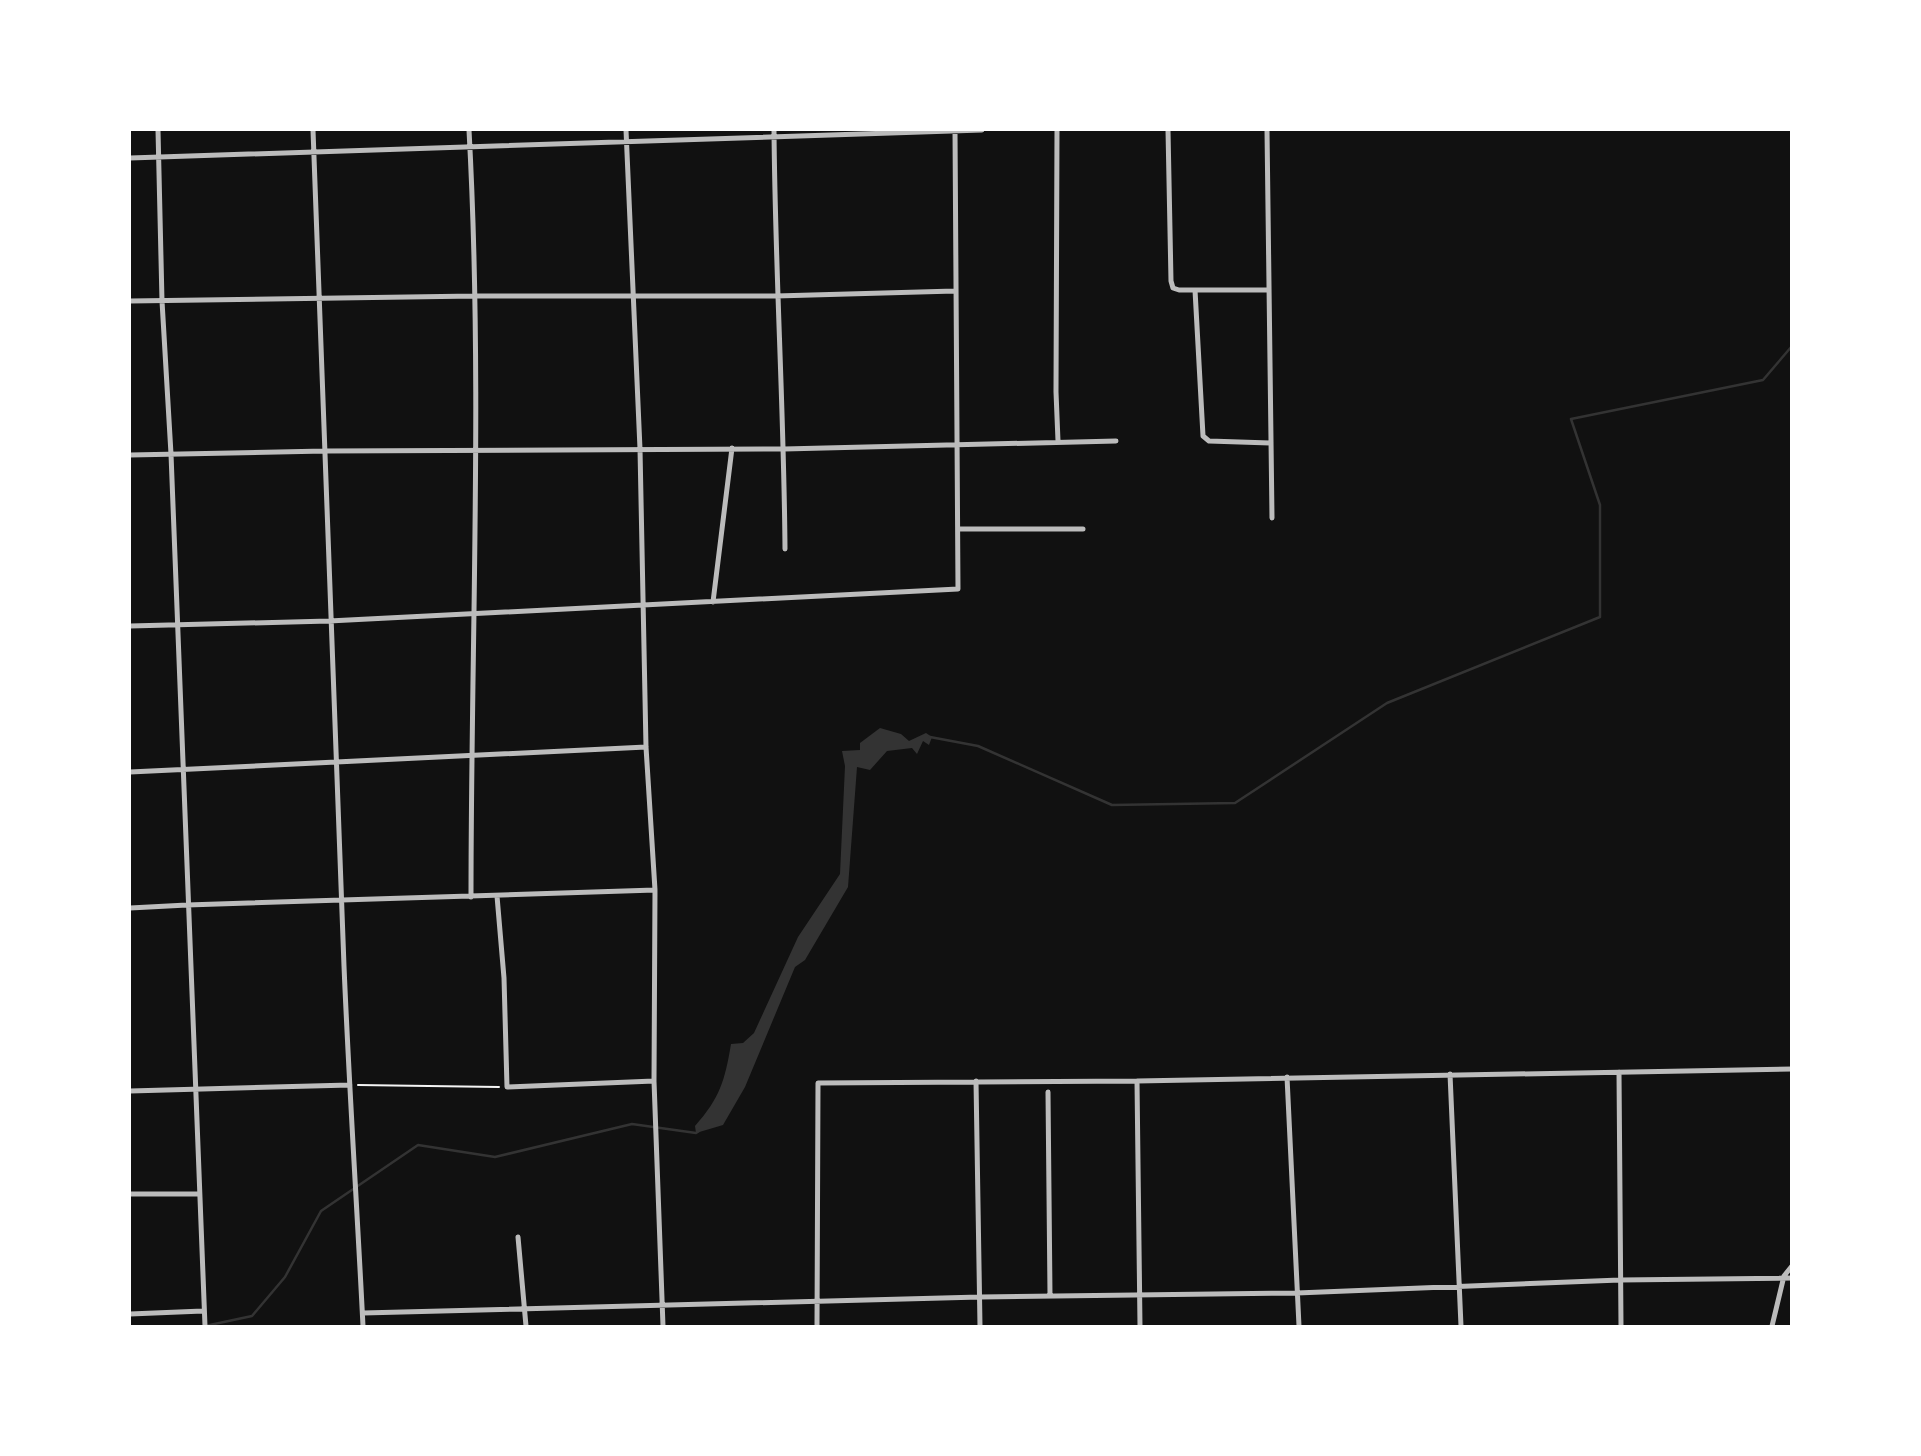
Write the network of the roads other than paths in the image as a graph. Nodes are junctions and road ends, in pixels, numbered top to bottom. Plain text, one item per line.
1 (158, 130) edge
2 (313, 130) edge
3 (469, 130) edge
4 (626, 130) edge
5 (955, 130) edge
6 (982, 130) edge
7 (1057, 130) edge
8 (1168, 130) edge
9 (1268, 130) edge
10 (774, 133) edge
11 (626, 140) junction
12 (470, 146) junction
13 (314, 152) junction
14 (159, 156) junction
15 (130, 158) edge
16 (1195, 290) junction
17 (1269, 290) junction
18 (955, 291) junction
19 (633, 295) junction
20 (475, 296) junction
21 (776, 296) junction
22 (319, 299) junction
23 (130, 301) edge
24 (162, 301) junction
25 (1058, 441) junction
26 (1116, 441) dead end
27 (1270, 443) junction
28 (957, 446) junction
29 (732, 448) junction
30 (639, 449) junction
31 (784, 449) junction
32 (325, 451) junction
33 (475, 451) junction
34 (171, 454) junction
35 (130, 455) edge
36 (1272, 518) dead end
37 (958, 529) junction
38 (1083, 529) dead end
39 (785, 549) dead end
40 (713, 601) junction
41 (642, 606) junction
42 (472, 614) junction
43 (329, 621) junction
44 (177, 624) junction
45 (130, 626) edge
46 (646, 747) junction
47 (471, 756) junction
48 (337, 762) junction
49 (182, 769) junction
50 (130, 772) edge
51 (655, 890) junction
52 (497, 896) junction
53 (471, 897) junction
54 (342, 901) junction
55 (187, 905) junction
56 (130, 908) edge
57 (1791, 1069) edge
58 (1619, 1072) junction
59 (1450, 1074) junction
60 (1287, 1077) junction
61 (654, 1081) junction
62 (1137, 1081) junction
63 (976, 1082) junction
64 (350, 1085) junction
65 (130, 1091) edge
66 (195, 1091) junction
67 (1048, 1092) dead end
68 (130, 1194) edge
69 (198, 1194) junction
70 (518, 1237) dead end
71 (1791, 1266) edge
72 (1784, 1276) junction
73 (1791, 1278) edge
74 (1620, 1280) junction
75 (1459, 1286) junction
76 (1297, 1293) junction
77 (1139, 1294) junction
78 (1051, 1295) junction
79 (980, 1297) junction
80 (817, 1301) junction
81 (663, 1307) junction
82 (526, 1310) junction
83 (203, 1311) junction
84 (363, 1313) junction
85 (130, 1314) edge
86 (205, 1326) edge
87 (363, 1326) edge
88 (526, 1326) edge
89 (663, 1326) edge
90 (817, 1326) edge
91 (980, 1326) edge
92 (1140, 1326) edge
93 (1299, 1326) edge
94 (1461, 1326) edge
95 (1621, 1326) edge
96 (1772, 1326) edge

1 - 14 street
2 - 13 street
3 - 12 street
4 - 11 street
5 - 6 street
5 - 10 street
5 - 18 street
7 - 25 street
8 - 16 street
9 - 17 street
10 - 11 street
10 - 21 street
11 - 12 street
11 - 19 street
12 - 13 street
12 - 20 street
13 - 14 street
13 - 22 street
14 - 15 street
14 - 24 street
16 - 17 street
16 - 27 street
17 - 27 street
18 - 21 street
18 - 28 street
19 - 20 street
19 - 21 street
19 - 30 street
20 - 22 street
20 - 33 street
21 - 31 street
22 - 24 street
22 - 32 street
23 - 24 street
24 - 34 street
25 - 26 street
25 - 28 street
27 - 36 street
28 - 31 street
28 - 37 street
29 - 30 street
29 - 31 street
29 - 40 street
30 - 33 street
30 - 41 street
31 - 39 street
32 - 33 street
32 - 34 street
32 - 43 street
33 - 42 street
34 - 35 street
34 - 44 street
37 - 38 street
37 - 40 street
40 - 41 street
41 - 42 street
41 - 46 street
42 - 43 street
42 - 47 street
43 - 44 street
43 - 48 street
44 - 45 street
44 - 49 street
46 - 47 street
46 - 51 street
47 - 48 street
47 - 53 street
48 - 49 street
48 - 54 street
49 - 50 street
49 - 55 street
51 - 52 street
51 - 61 street
52 - 53 street
52 - 61 street
53 - 54 street
54 - 55 street
54 - 64 street
55 - 56 street
55 - 66 street
57 - 58 street
58 - 59 street
58 - 74 street
59 - 60 street
59 - 75 street
60 - 62 street
60 - 76 street
61 - 81 street
62 - 63 street
62 - 77 street
63 - 79 street
63 - 80 street
64 - 66 street
64 - 84 street
65 - 66 street
66 - 69 street
67 - 78 street
68 - 69 street
69 - 83 street
70 - 82 street
71 - 72 street
72 - 73 street
72 - 74 street
72 - 96 street
74 - 75 street
74 - 95 street
75 - 76 street
75 - 94 street
76 - 77 street
76 - 93 street
77 - 78 street
77 - 92 street
78 - 79 street
79 - 80 street
79 - 91 street
80 - 81 street
80 - 90 street
81 - 82 street
81 - 89 street
82 - 84 street
82 - 88 street
83 - 85 street
83 - 86 street
84 - 87 street

